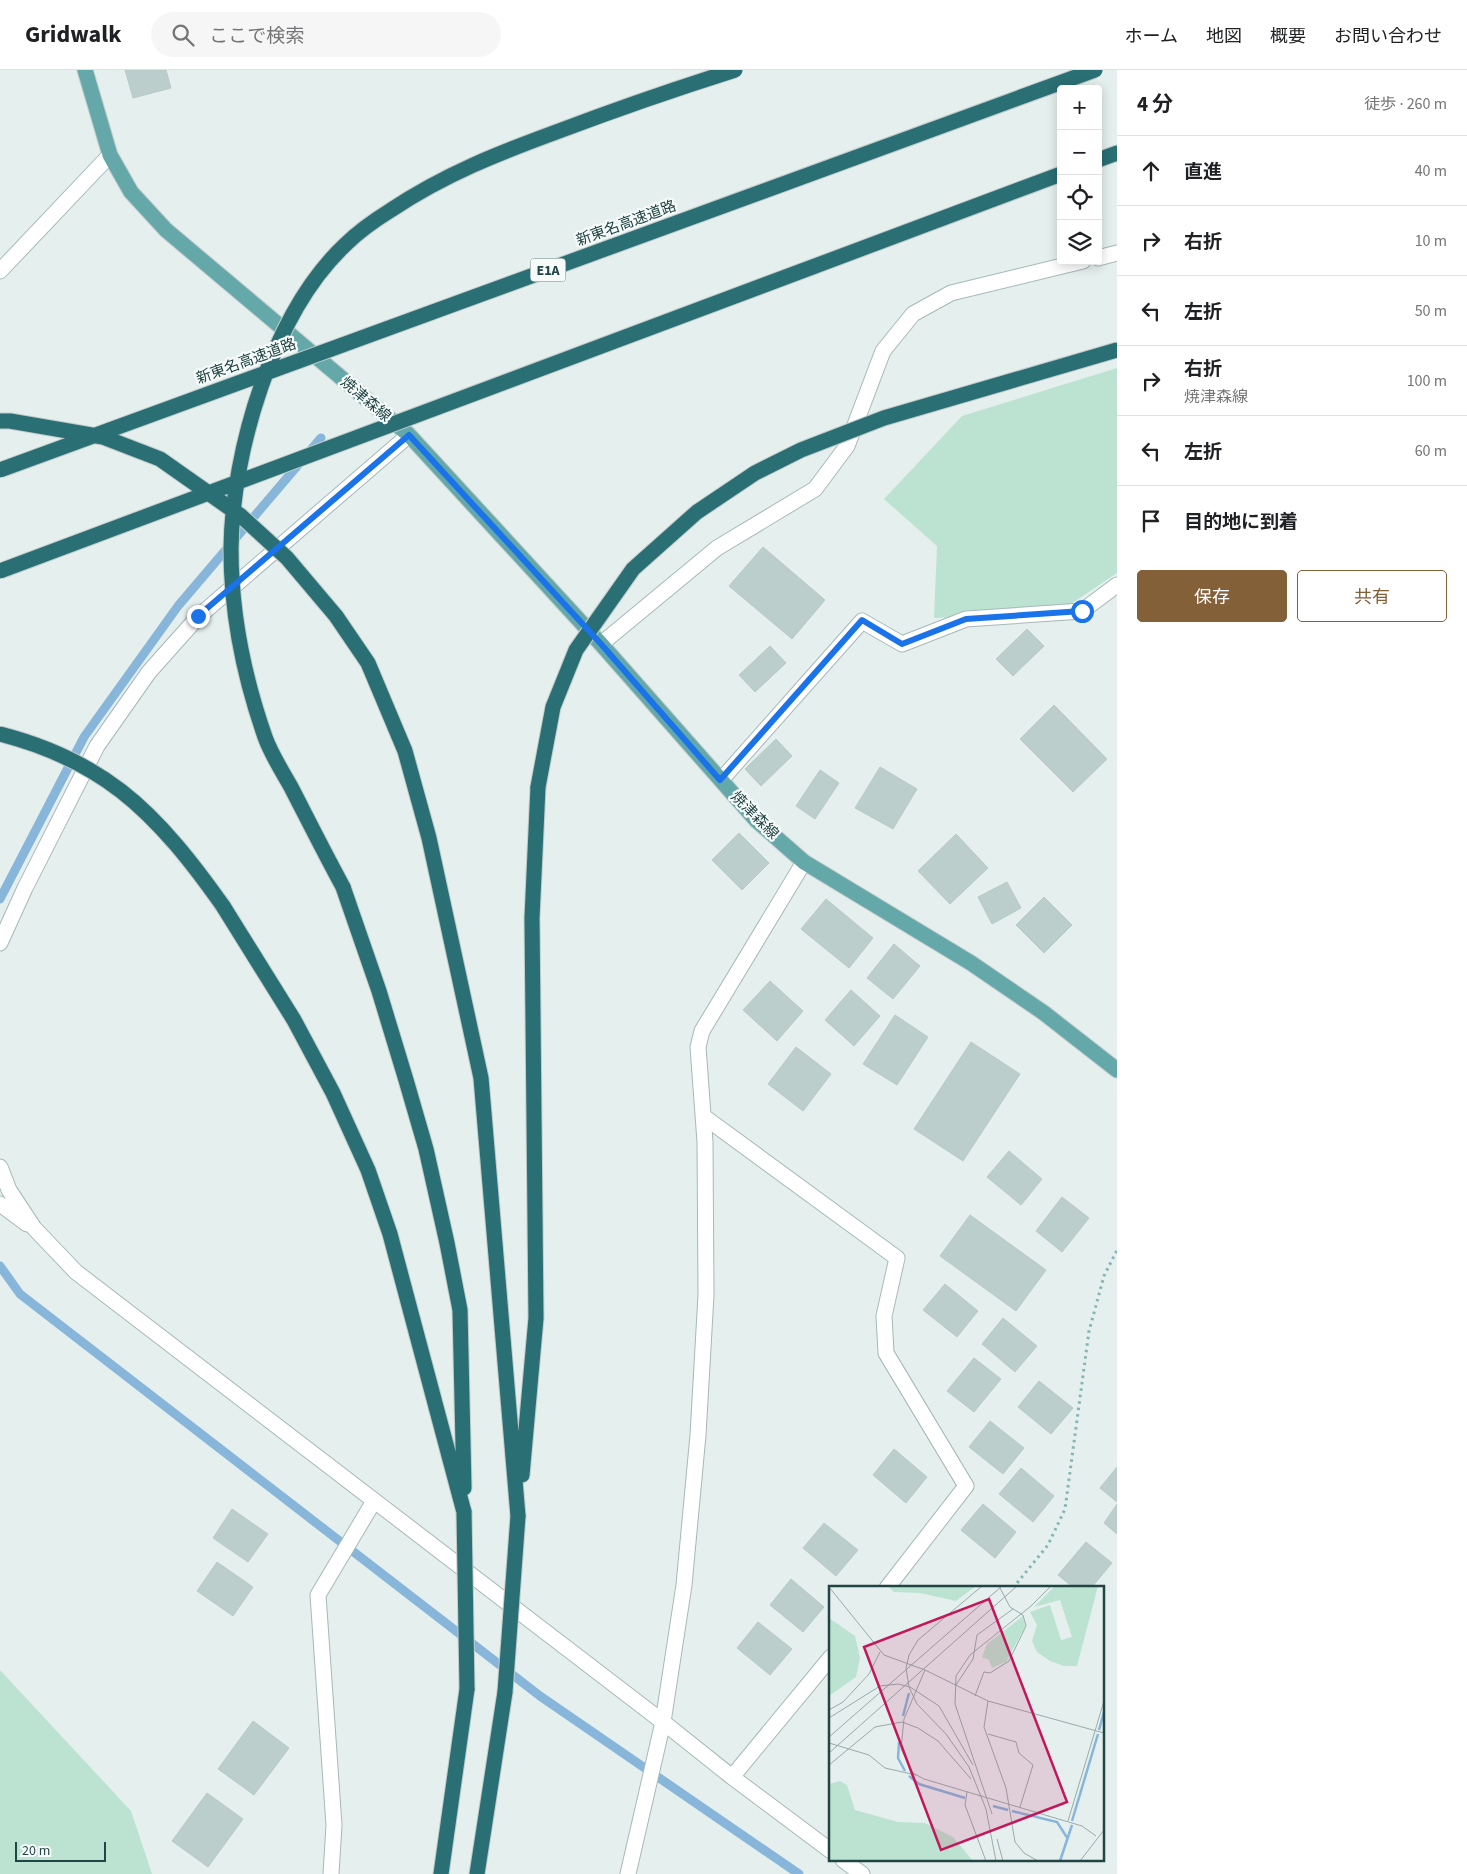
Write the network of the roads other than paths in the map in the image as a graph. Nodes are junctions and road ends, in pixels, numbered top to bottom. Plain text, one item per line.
1 (85, 70) edge
2 (735, 70) edge
3 (1095, 70) edge
4 (1117, 153) edge
5 (110, 155) junction
6 (1102, 159) edge
7 (1058, 175) edge
8 (1117, 253) edge
9 (1102, 257) edge
10 (1066, 265) edge
11 (0, 271) edge
12 (1117, 350) edge
13 (0, 421) edge
14 (409, 435) junction
15 (0, 470) edge
16 (0, 570) edge
17 (1117, 585) edge
18 (601, 644) junction
19 (0, 734) edge
20 (720, 780) junction
21 (804, 862) junction
22 (0, 943) edge
23 (1117, 1070) edge
24 (703, 1116) junction
25 (0, 1167) edge
26 (0, 1204) edge
27 (34, 1228) junction
28 (374, 1501) junction
29 (464, 1512) junction
30 (518, 1516) junction
31 (889, 1586) edge
32 (829, 1659) edge
33 (663, 1722) junction
34 (732, 1777) junction
35 (829, 1850) edge
36 (846, 1862) edge
37 (331, 1874) edge
38 (442, 1874) edge
39 (477, 1874) edge
40 (628, 1874) edge
41 (862, 1874) edge

1 - 5 main road, 焼津森線
2 - 29 highway, bridge
3 - 15 highway, 新東名高速道路 / E1A, bridge
4 - 6 highway
5 - 11 street
5 - 14 main road, 焼津森線
7 - 16 highway, bridge
8 - 9 street
10 - 18 street
12 - 30 highway, bridge
13 - 30 highway, bridge
14 - 18 main road, 焼津森線
14 - 22 street
17 - 20 street
18 - 20 main road, 焼津森線
19 - 29 highway, bridge
20 - 21 main road, 焼津森線
21 - 23 main road, 焼津森線
21 - 24 street
24 - 31 street
24 - 33 street
25 - 27 street
26 - 27 street
27 - 28 street
28 - 33 street
28 - 37 street
29 - 38 highway, bridge
30 - 39 highway, bridge
32 - 34 street
33 - 34 street
33 - 40 street
34 - 35 street
36 - 41 street

